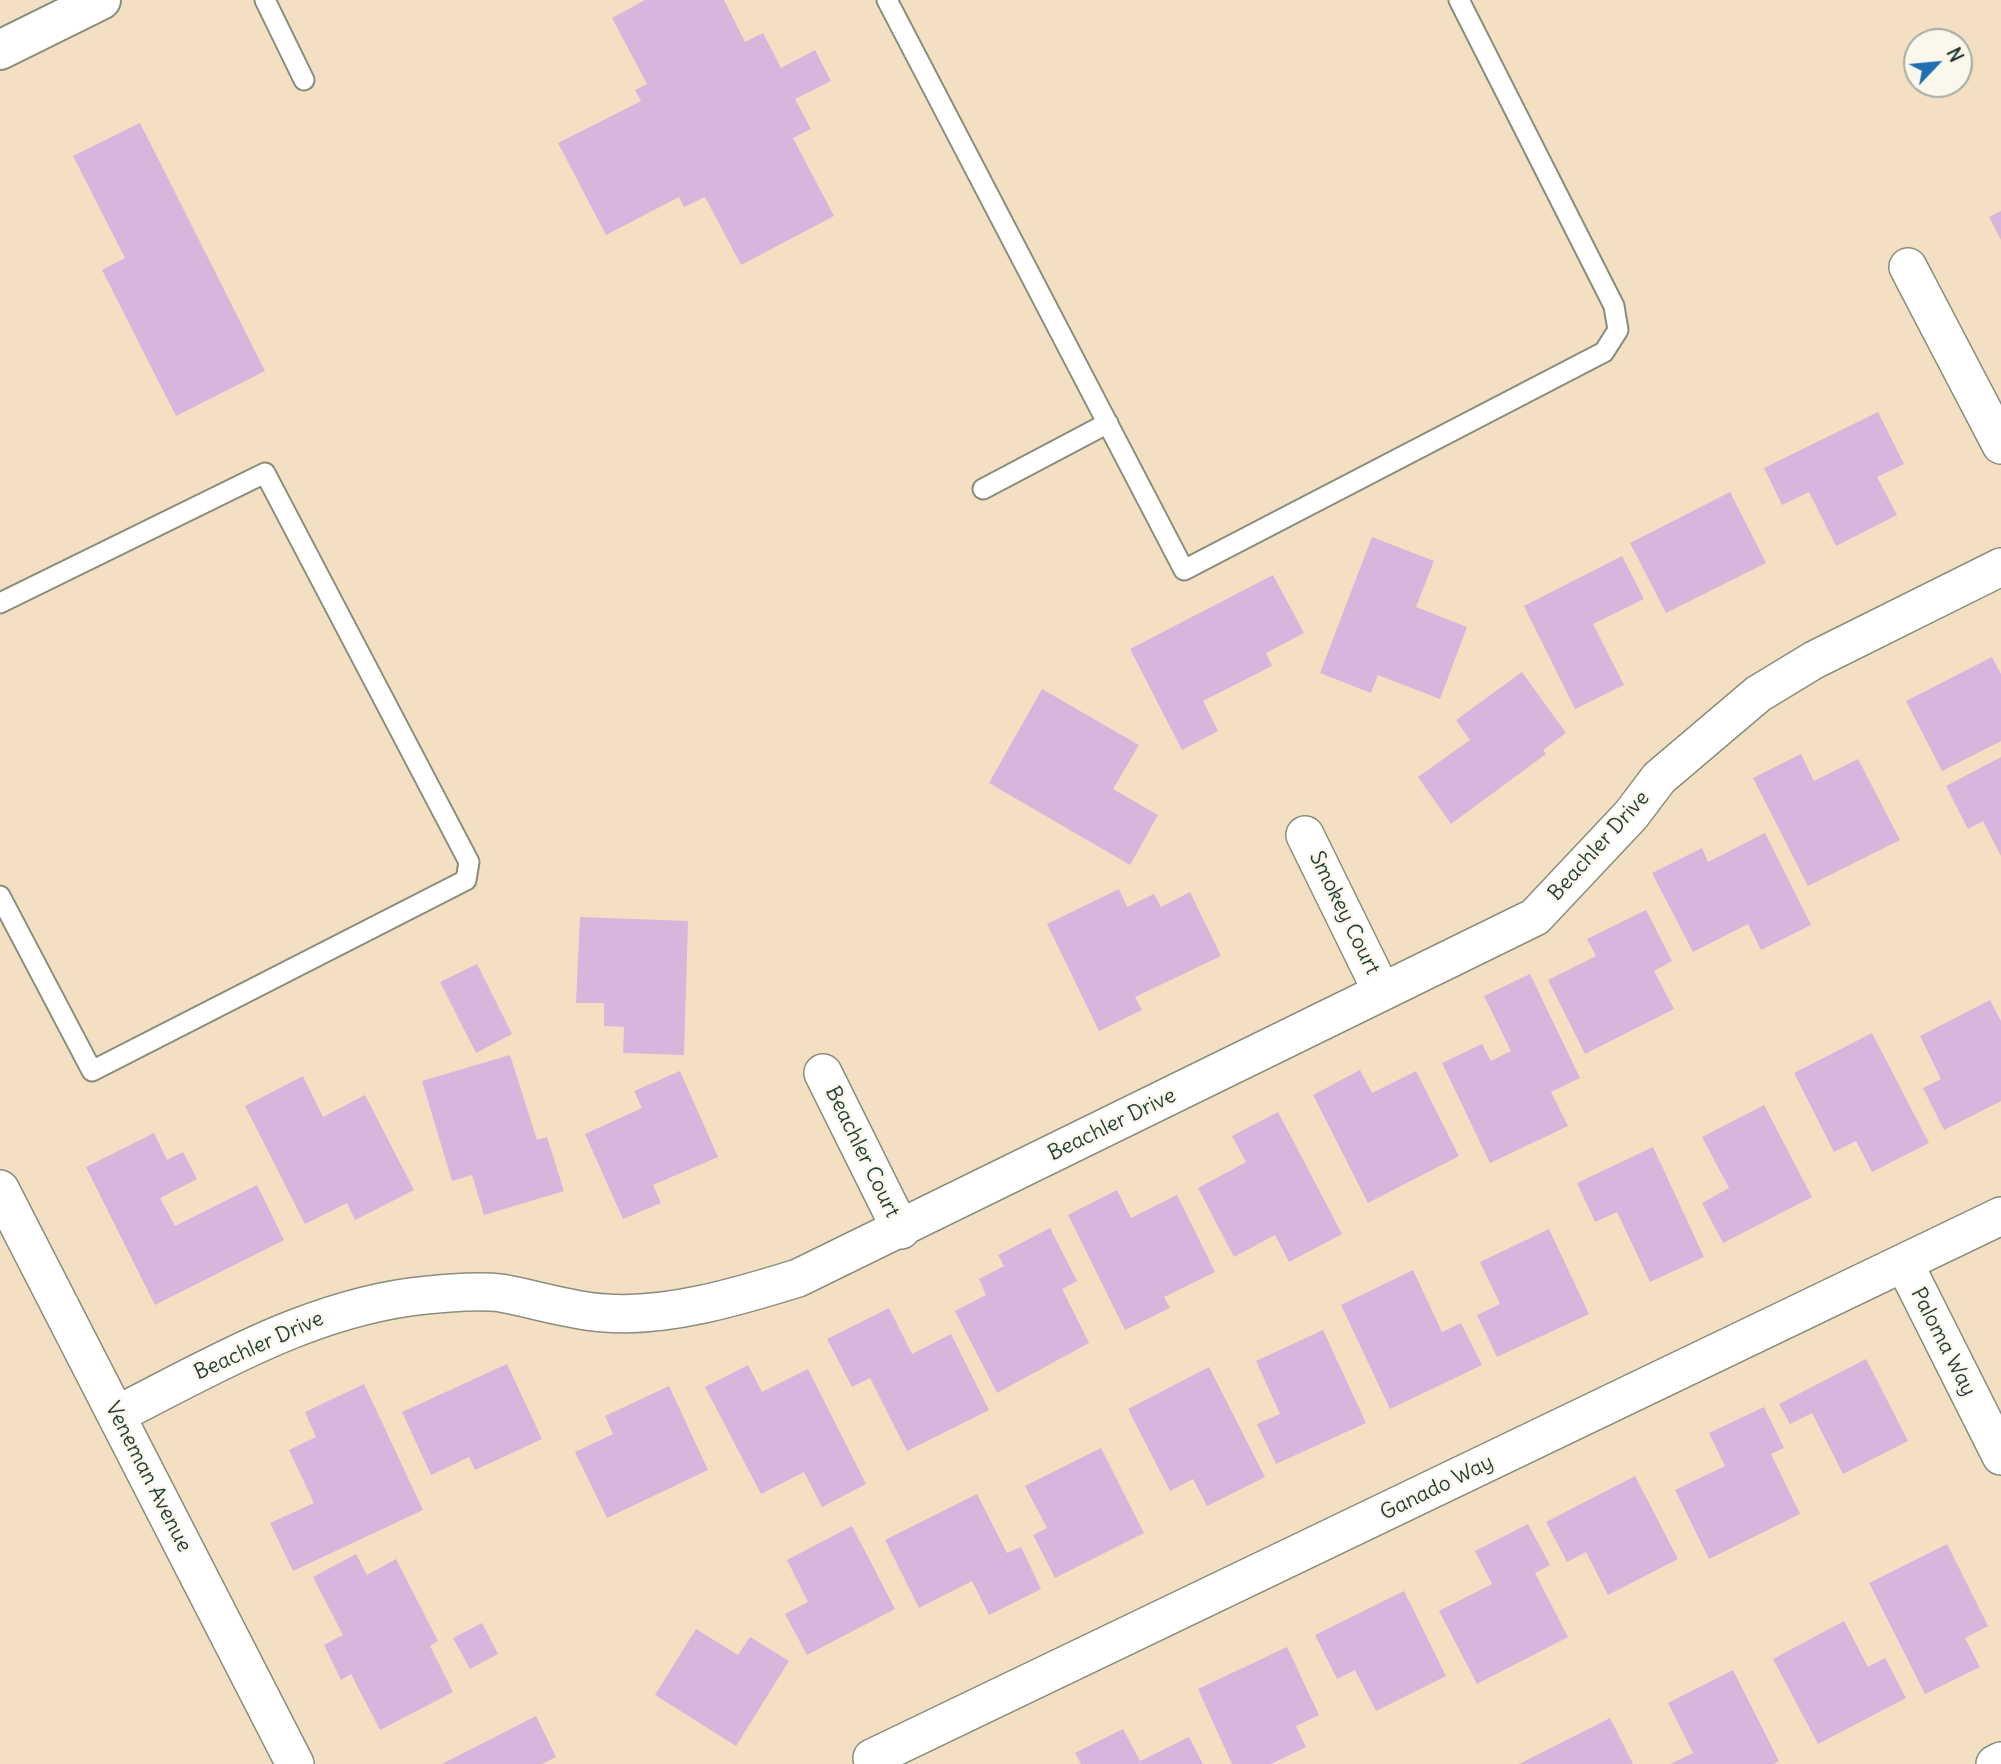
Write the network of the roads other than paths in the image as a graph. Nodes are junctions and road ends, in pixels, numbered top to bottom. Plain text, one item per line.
1 (101, 0) edge
2 (265, 0) edge
3 (887, 0) edge
4 (1459, 0) edge
5 (0, 50) edge
6 (304, 80) dead end
7 (1908, 267) dead end
8 (1108, 423) junction
9 (2001, 445) edge
10 (983, 489) dead end
11 (2001, 567) edge
12 (0, 603) edge
13 (1306, 835) dead end
14 (0, 896) edge
15 (1382, 992) junction
16 (823, 1073) dead end
17 (0, 1189) edge
18 (2001, 1216) edge
19 (901, 1230) junction
20 (1905, 1265) junction
21 (116, 1415) junction
22 (2001, 1456) edge
23 (873, 1761) edge
24 (2001, 1761) edge
25 (295, 1764) edge
26 (1995, 1764) edge

1 - 5 main road
2 - 6 lane
3 - 8 lane
4 - 8 lane
7 - 9 street
8 - 10 lane
11 - 15 street, Beachler Drive
12 - 14 lane
13 - 15 street, Smokey Court
15 - 19 street, Beachler Drive
16 - 19 street, Beachler Court
17 - 21 street, Veneman Avenue
18 - 20 street, Ganado Way
19 - 21 street, Beachler Drive
20 - 22 street, Paloma Way
20 - 23 street, Ganado Way
21 - 25 street, Veneman Avenue
24 - 26 street

